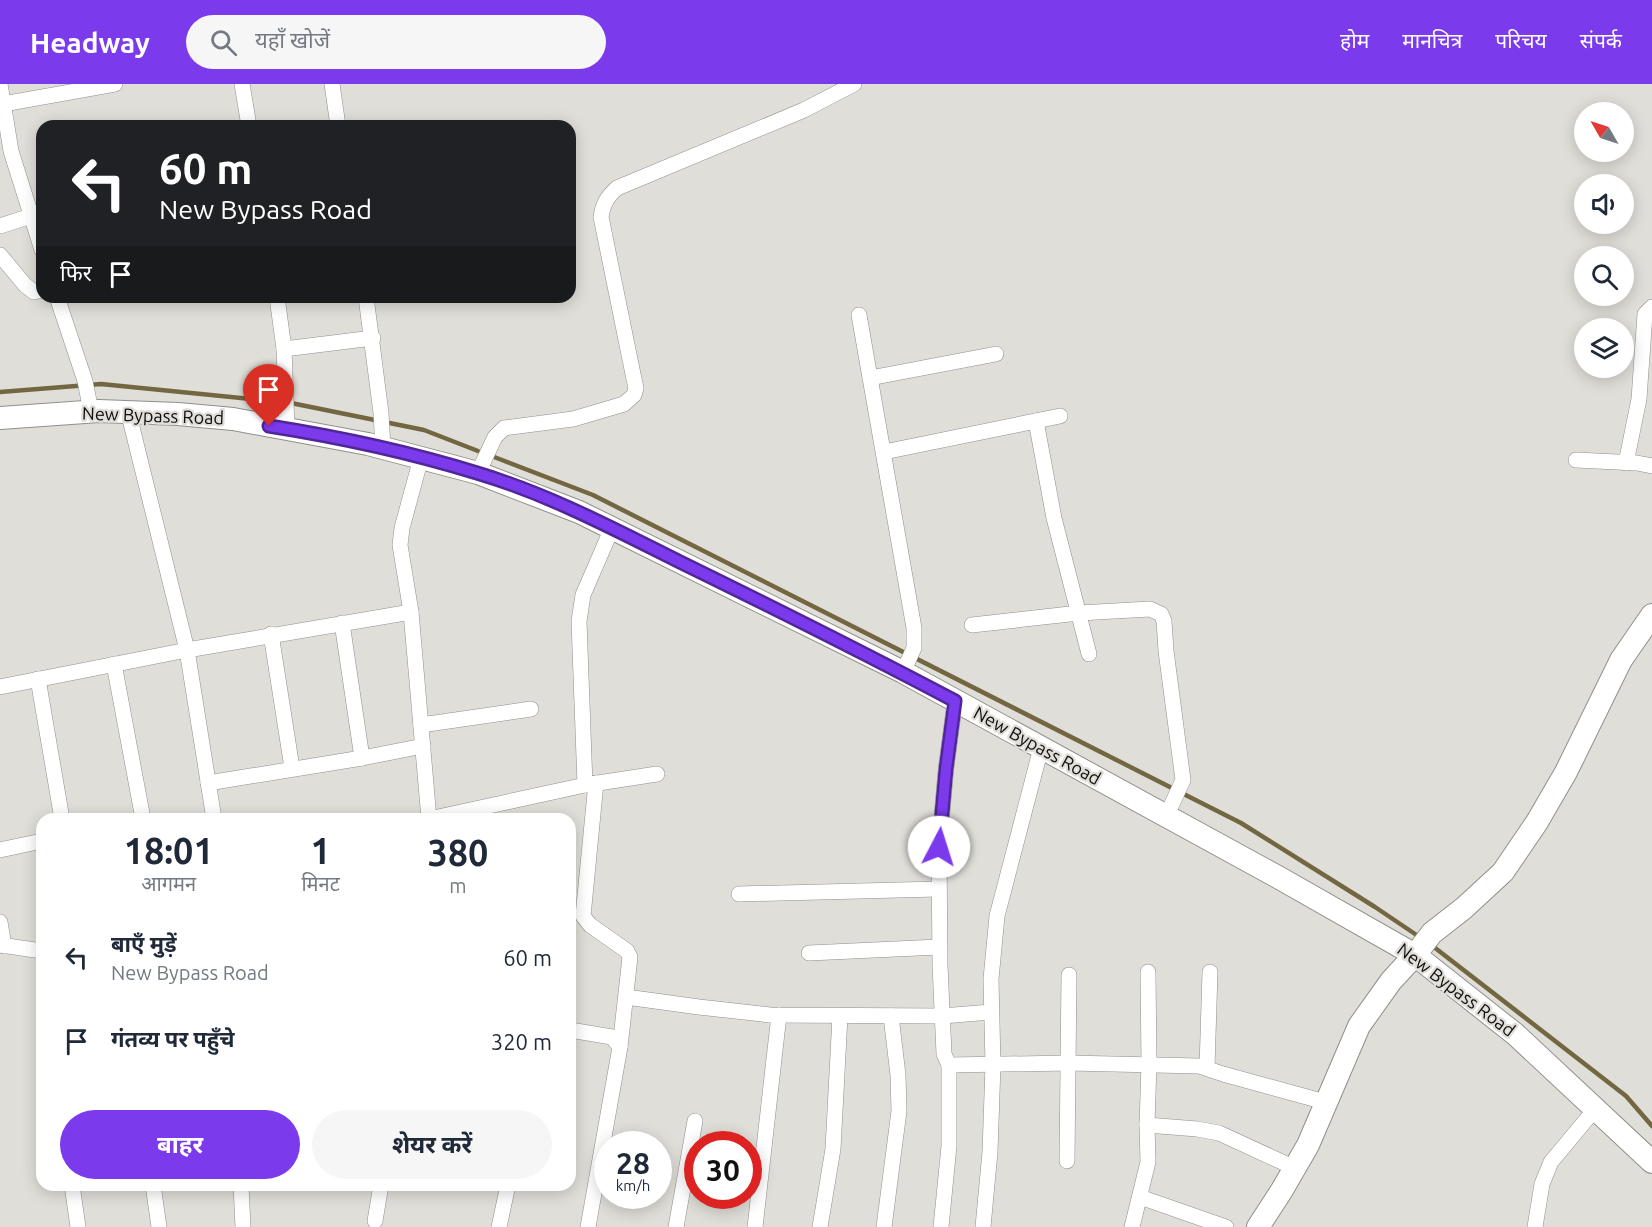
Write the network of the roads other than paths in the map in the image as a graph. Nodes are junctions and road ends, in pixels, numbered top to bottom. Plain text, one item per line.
1 (0, 84) edge
2 (115, 84) edge
3 (242, 84) edge
4 (332, 84) edge
5 (854, 84) edge
6 (3, 104) junction
7 (248, 120) edge
8 (337, 120) edge
9 (31, 216) junction
10 (0, 226) edge
11 (36, 231) edge
12 (0, 255) edge
13 (36, 292) edge
14 (59, 303) edge
15 (278, 303) edge
16 (367, 303) edge
17 (1652, 307) edge
18 (859, 315) dead end
19 (373, 338) junction
20 (284, 349) junction
21 (996, 354) dead end
22 (870, 378) junction
23 (90, 405) junction
24 (128, 411) junction
25 (1060, 416) dead end
26 (0, 418) edge
27 (1036, 421) junction
28 (287, 423) junction
29 (382, 429) junction
30 (884, 452) junction
31 (421, 458) junction
32 (1576, 460) dead end
33 (1626, 462) junction
34 (1652, 466) edge
35 (478, 473) junction
36 (612, 528) junction
37 (411, 612) junction
38 (1079, 612) junction
39 (1652, 615) edge
40 (342, 623) junction
41 (972, 625) dead end
42 (271, 634) junction
43 (187, 650) junction
44 (1089, 654) dead end
45 (908, 661) junction
46 (114, 664) junction
47 (38, 679) junction
48 (0, 687) edge
49 (955, 701) junction
50 (531, 709) dead end
51 (421, 725) junction
52 (423, 746) junction
53 (1041, 748) junction
54 (362, 758) junction
55 (292, 768) junction
56 (657, 774) dead end
57 (208, 783) junction
58 (590, 784) junction
59 (61, 813) edge
60 (142, 813) edge
61 (213, 813) edge
62 (429, 813) edge
63 (457, 813) edge
64 (1166, 817) junction
65 (36, 842) edge
66 (0, 850) edge
67 (938, 889) junction
68 (739, 894) dead end
69 (0, 922) edge
70 (2, 945) edge
71 (1422, 946) junction
72 (939, 947) junction
73 (36, 950) edge
74 (809, 953) dead end
75 (1148, 972) dead end
76 (1210, 972) dead end
77 (1069, 975) dead end
78 (626, 996) junction
79 (992, 1012) junction
80 (779, 1015) junction
81 (840, 1016) junction
82 (891, 1016) junction
83 (942, 1016) junction
84 (576, 1031) edge
85 (620, 1047) junction
86 (1070, 1062) junction
87 (1149, 1064) junction
88 (949, 1065) junction
89 (993, 1065) junction
90 (1207, 1068) junction
91 (1325, 1102) junction
92 (1596, 1108) junction
93 (695, 1121) dead end
94 (1147, 1125) junction
95 (1067, 1161) dead end
96 (1652, 1162) edge
97 (1295, 1168) junction
98 (73, 1191) edge
99 (154, 1191) edge
100 (241, 1191) edge
101 (380, 1191) edge
102 (507, 1191) edge
103 (1140, 1197) junction
104 (375, 1221) dead end
105 (78, 1227) edge
106 (159, 1227) edge
107 (243, 1227) edge
108 (499, 1227) edge
109 (588, 1227) edge
110 (676, 1227) edge
111 (755, 1227) edge
112 (820, 1227) edge
113 (884, 1227) edge
114 (941, 1227) edge
115 (983, 1227) edge
116 (1132, 1227) edge
117 (1226, 1227) edge
118 (1258, 1227) edge
119 (1535, 1227) edge

1 - 6 street
2 - 6 street
3 - 7 street
4 - 8 street
5 - 35 street
6 - 9 street
9 - 10 street
9 - 11 street
12 - 13 street
14 - 23 street
15 - 20 street
16 - 19 street
17 - 33 street
18 - 22 street
19 - 20 street
19 - 29 street
20 - 28 street
21 - 22 street
22 - 30 street
23 - 24 main road, New Bypass Road
23 - 26 main road, New Bypass Road
24 - 28 main road, New Bypass Road
24 - 43 street
25 - 27 street
27 - 30 street
27 - 38 street
28 - 29 main road, New Bypass Road
29 - 31 main road, New Bypass Road
30 - 45 street
31 - 35 main road, New Bypass Road
31 - 37 street
32 - 33 street
33 - 34 street
35 - 36 main road, New Bypass Road
36 - 45 main road, New Bypass Road
36 - 58 street
37 - 40 street
37 - 51 street
38 - 41 street
38 - 44 street
38 - 64 street
39 - 71 main road
40 - 42 street
40 - 54 street
42 - 43 street
42 - 55 street
43 - 46 street
43 - 57 street
45 - 49 main road, New Bypass Road
46 - 47 street
46 - 60 street
47 - 48 street
47 - 59 street
49 - 53 main road, New Bypass Road
49 - 67 street
50 - 51 street
51 - 52 street
52 - 54 street
52 - 62 street
53 - 64 main road, New Bypass Road
53 - 79 street
54 - 55 street
55 - 57 street
56 - 58 street
57 - 61 street
58 - 63 street
58 - 78 street
64 - 71 main road, New Bypass Road
65 - 66 street
67 - 68 street
67 - 72 street
69 - 70 street
70 - 73 street
71 - 91 main road
71 - 92 main road, New Bypass Road
72 - 74 street
72 - 83 street
75 - 87 street
76 - 90 street
77 - 86 street
78 - 80 street
78 - 85 street
79 - 83 street
79 - 89 street
80 - 81 street
80 - 111 street
81 - 82 street
81 - 112 street
82 - 83 street
82 - 113 street
83 - 88 street
84 - 85 street
85 - 109 street
86 - 87 street
86 - 89 street
86 - 95 street
87 - 90 street
87 - 94 street
88 - 89 street
88 - 114 street
89 - 115 street
90 - 91 street
91 - 97 main road
92 - 96 main road, New Bypass Road
92 - 119 street
93 - 110 street
94 - 97 street
94 - 103 street
97 - 118 main road
98 - 105 street
99 - 106 street
100 - 107 street
101 - 104 street
102 - 108 street
103 - 116 street
103 - 117 street

